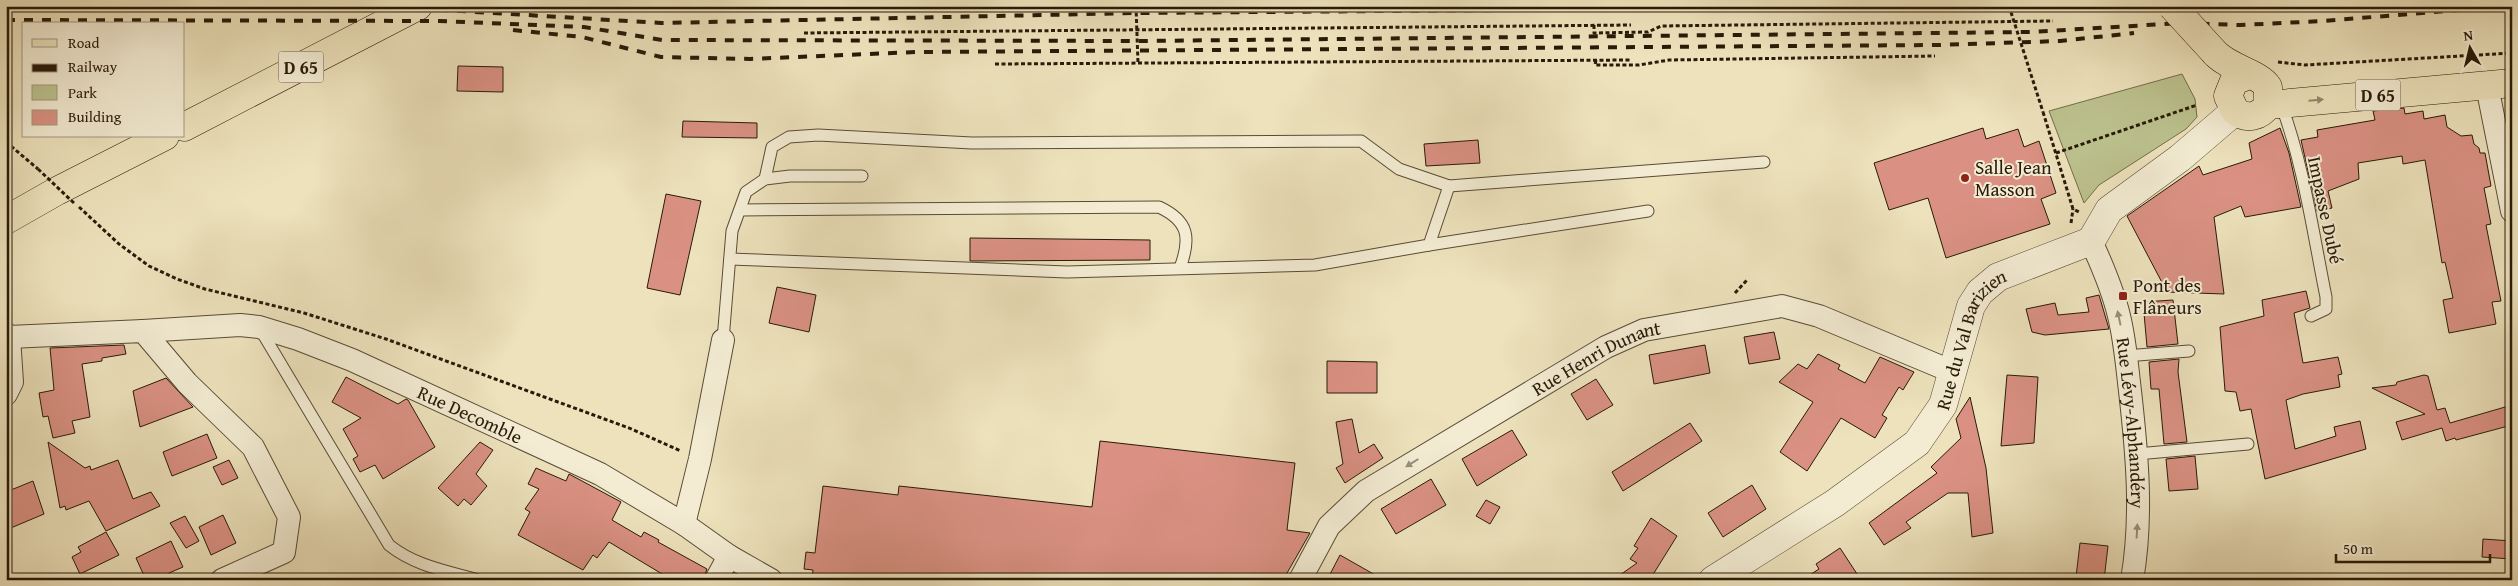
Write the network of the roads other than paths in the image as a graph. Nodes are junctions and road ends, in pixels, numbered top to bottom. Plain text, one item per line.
1 (418, 6) edge
2 (2172, 6) edge
3 (2246, 83) junction
4 (2500, 84) edge
5 (2275, 104) junction
6 (185, 126) edge
7 (161, 138) edge
8 (1764, 162) dead end
9 (862, 176) dead end
10 (765, 179) junction
11 (1449, 186) junction
12 (740, 210) junction
13 (1648, 210) dead end
14 (12, 211) edge
15 (2512, 211) edge
16 (2088, 229) junction
17 (1429, 245) junction
18 (730, 259) junction
19 (1180, 268) junction
20 (2311, 316) dead end
21 (259, 327) junction
22 (143, 332) junction
23 (8, 335) edge
24 (723, 340) joint
25 (2189, 351) dead end
26 (2125, 356) junction
27 (1953, 372) junction
28 (6, 394) edge
29 (2248, 444) dead end
30 (2137, 454) junction
31 (684, 524) junction
32 (728, 556) junction
33 (222, 580) edge
34 (478, 580) edge
35 (716, 580) edge
36 (771, 580) edge
37 (1300, 580) edge
38 (1713, 580) edge
39 (2132, 580) edge

1 - 6 main road, D 65
2 - 3 main road, bridge
3 - 5 main road
3 - 16 street
5 -> 4 main road, D 65
4 - 15 street
5 - 20 lane, Impasse Dubé
7 - 14 main road
8 - 11 lane
9 - 10 lane
10 - 11 lane
10 - 12 lane
11 - 17 lane
12 - 18 lane
12 - 19 lane
13 - 17 lane
26 -> 16 street, Rue Lévy-Alphandéry
16 - 27 street, Rue du Val Barizien
17 - 19 lane
18 - 19 lane
18 - 24 lane
21 - 22 street, Rue Decomble
21 - 31 street, Rue Decomble
21 - 34 lane
22 - 23 street, Rue Decomble
22 - 33 street
23 - 28 street
24 - 31 street
25 - 26 lane
26 - 30 street, Rue Lévy-Alphandéry
27 -> 37 street, Rue Henri Dunant
27 - 38 street, Rue du Val Barizien
29 - 30 lane
39 -> 30 street, Rue Lévy-Alphandéry
31 - 32 street, Rue Decomble
32 - 35 street
32 - 36 street, Rue Decomble

